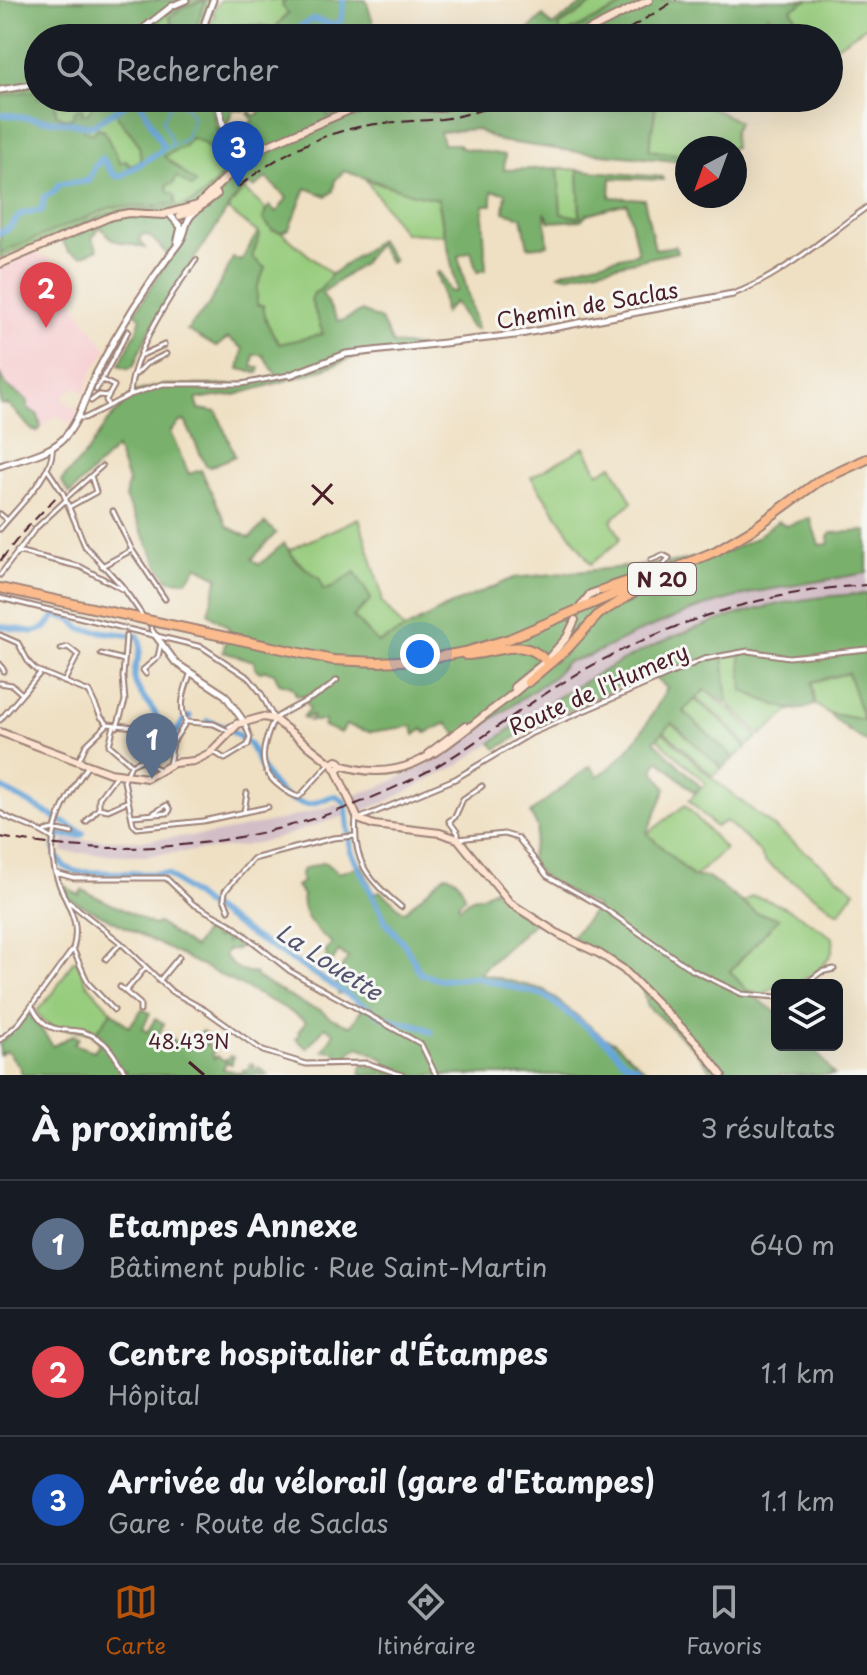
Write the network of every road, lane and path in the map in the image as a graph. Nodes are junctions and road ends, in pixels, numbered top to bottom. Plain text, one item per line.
1 (186, 0) edge
2 (213, 0) edge
3 (649, 0) edge
4 (149, 24) edge
5 (205, 24) edge
6 (601, 24) edge
7 (24, 86) edge
8 (0, 90) edge
9 (220, 112) edge
10 (349, 112) edge
11 (234, 172) junction
12 (867, 207) edge
13 (197, 208) junction
14 (178, 217) junction
15 (196, 260) dead end
16 (0, 263) edge
17 (733, 294) joint
18 (126, 330) junction
19 (134, 335) dead end
20 (164, 345) dead end
21 (166, 354) dead end
22 (142, 355) junction
23 (135, 375) junction
24 (290, 375) joint
25 (101, 379) junction
26 (96, 390) dead end
27 (130, 395) junction
28 (108, 396) junction
29 (91, 401) dead end
30 (108, 406) junction
31 (78, 418) junction
32 (52, 447) junction
33 (867, 461) edge
34 (0, 466) edge
35 (102, 466) dead end
36 (47, 469) junction
37 (91, 476) junction
38 (66, 499) junction
39 (69, 507) junction
40 (113, 511) dead end
41 (0, 514) edge
42 (7, 520) junction
43 (0, 529) edge
44 (132, 550) junction
45 (17, 551) junction
46 (651, 560) dead end
47 (686, 565) junction
48 (102, 566) junction
49 (0, 575) edge
50 (114, 577) junction
51 (111, 582) junction
52 (639, 589) junction
53 (0, 590) edge
54 (125, 590) junction
55 (602, 590) junction
56 (0, 598) edge
57 (165, 599) dead end
58 (582, 603) dead end
59 (144, 617) dead end
60 (575, 620) dead end
61 (151, 628) dead end
62 (0, 635) edge
63 (126, 636) dead end
64 (156, 636) junction
65 (161, 643) junction
66 (61, 649) dead end
67 (867, 649) edge
68 (101, 654) dead end
69 (465, 655) junction
70 (124, 660) junction
71 (546, 661) junction
72 (0, 664) edge
73 (4, 671) dead end
74 (41, 672) junction
75 (191, 672) junction
76 (146, 674) dead end
77 (337, 680) dead end
78 (64, 682) junction
79 (528, 682) junction
80 (0, 683) edge
81 (21, 693) junction
82 (274, 719) junction
83 (0, 720) edge
84 (185, 720) junction
85 (242, 721) junction
86 (108, 724) junction
87 (116, 726) junction
88 (231, 730) junction
89 (0, 732) edge
90 (155, 734) junction
91 (173, 742) junction
92 (213, 751) junction
93 (435, 751) junction
94 (79, 760) junction
95 (142, 760) junction
96 (89, 764) junction
97 (131, 765) junction
98 (169, 765) junction
99 (335, 766) junction
100 (161, 771) junction
101 (121, 774) junction
102 (482, 786) dead end
103 (247, 793) dead end
104 (128, 801) junction
105 (268, 807) dead end
106 (99, 808) junction
107 (244, 812) junction
108 (0, 813) edge
109 (152, 814) dead end
110 (131, 816) junction
111 (357, 818) junction
112 (86, 822) dead end
113 (41, 830) junction
114 (55, 830) junction
115 (72, 833) dead end
116 (351, 836) junction
117 (53, 839) junction
118 (458, 839) junction
119 (57, 873) junction
120 (69, 902) junction
121 (401, 907) dead end
122 (229, 910) dead end
123 (121, 943) junction
124 (73, 949) junction
125 (179, 957) dead end
126 (106, 959) dead end
127 (146, 967) junction
128 (834, 969) dead end
129 (812, 979) edge
130 (159, 981) junction
131 (120, 987) dead end
132 (126, 991) junction
133 (771, 996) edge
134 (31, 1007) junction
135 (114, 1010) dead end
136 (140, 1011) dead end
137 (0, 1040) edge
138 (127, 1075) edge
139 (402, 1075) edge
140 (436, 1075) edge
141 (722, 1075) edge

1 - 4 street
2 - 5 street
3 - 6 main road
7 - 8 street
9 - 11 street
10 - 11 main road
11 - 13 main road
12 - 17 street, Chemin de Saclas
13 - 14 main road
13 - 14 street
14 - 16 main road
14 - 18 street
15 - 22 street
17 - 24 street, Chemin de Saclas
18 - 19 street
18 - 25 street
18 - 31 street
20 - 22 street
21 - 23 street
22 - 23 street
23 - 27 street
24 - 27 street
25 - 26 street
25 - 28 street
27 - 30 street
28 - 29 street
28 - 30 street
30 - 31 street
31 - 32 street
32 - 34 street
32 - 36 street
33 - 47 main road, N 20
33 - 52 main road, N 20
35 - 37 street
36 - 38 street
36 - 42 street
37 - 38 street
37 - 39 street
38 - 39 street
38 - 45 street
39 - 48 street
40 - 44 street
41 - 42 street
42 - 43 street
44 - 48 street
44 - 57 street
45 - 49 street
45 - 51 street
46 - 55 street
47 - 53 main road, N 20
47 - 55 main road
48 - 50 street
50 - 51 street
50 - 54 street
51 - 54 street
52 - 69 main road, N 20
52 - 79 main road
53 - 69 main road, N 20
54 - 59 street
55 - 58 main road
56 - 64 street
60 - 71 main road
61 - 64 street
62 - 74 street
63 - 70 street
64 - 65 street
64 - 82 street
65 - 75 street
65 - 76 street
66 - 78 street
67 - 111 street, Route de l'Humery
68 - 70 street
69 - 71 main road
70 - 87 street
71 - 79 main road
71 - 93 main road
72 - 73 street
74 - 78 street
74 - 81 street
75 - 84 street
75 - 85 street
77 - 82 street
78 - 86 street
79 - 93 main road
80 - 81 street
81 - 83 street
82 - 85 main road
82 - 99 main road
82 - 99 street
84 - 88 street
84 - 91 street
85 - 88 main road
85 - 92 street
86 - 87 street
86 - 94 street
87 - 90 street
87 - 97 street
88 - 92 main road
89 - 94 main road
90 - 91 street
90 - 95 street
91 - 98 street
92 - 98 main road
93 - 99 main road
94 - 96 main road
95 - 97 street
95 - 100 street
96 - 101 main road
96 - 114 street
97 - 101 street
98 - 100 main road
99 - 111 main road
100 - 101 main road
101 - 104 street
101 - 106 street
102 - 118 street
103 - 107 street
104 - 106 street
104 - 110 street
105 - 107 street
106 - 112 street
107 - 110 street
108 - 113 street
109 - 110 street
111 - 116 street
111 - 118 main road
113 - 114 street
113 - 117 street
114 - 115 street
114 - 117 street
116 - 121 street
116 - 122 street
117 - 119 street
118 - 133 street
118 - 141 main road
119 - 120 street
119 - 140 street
120 - 123 street
120 - 124 street
123 - 126 street
123 - 127 street
124 - 134 street
124 - 135 street
125 - 130 street
127 - 130 street
127 - 132 street
128 - 129 street
130 - 139 street
131 - 132 street
132 - 136 street
134 - 137 street
134 - 138 street

